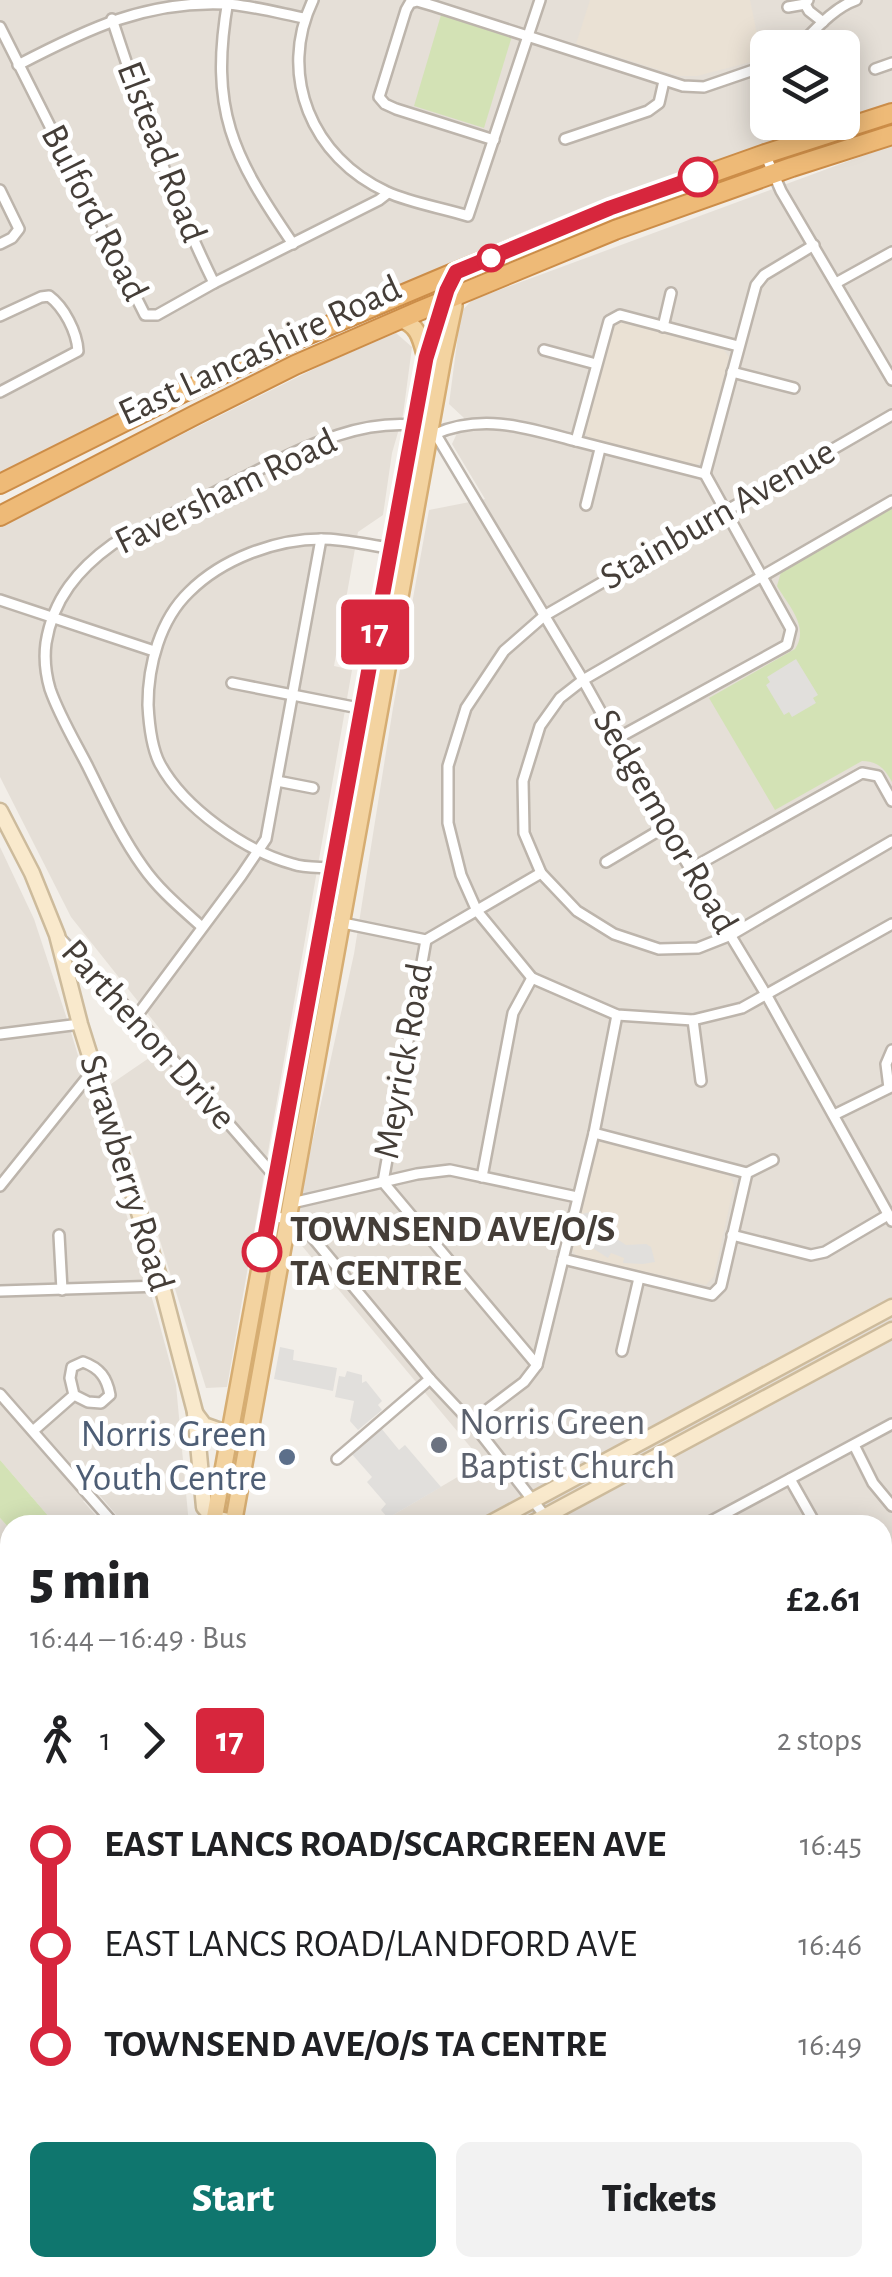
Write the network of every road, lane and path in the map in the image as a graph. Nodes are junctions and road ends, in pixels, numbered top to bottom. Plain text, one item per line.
1 (313, 0) edge
2 (540, 0) edge
3 (856, 0) edge
4 (228, 2) edge
5 (806, 2) edge
6 (788, 6) dead end
7 (304, 18) junction
8 (112, 19) junction
9 (823, 22) junction
10 (0, 27) edge
11 (815, 30) edge
12 (528, 36) junction
13 (892, 63) edge
14 (18, 65) junction
15 (875, 69) dead end
16 (750, 72) edge
17 (664, 81) junction
18 (892, 112) edge
19 (892, 135) edge
20 (565, 139) dead end
21 (494, 140) junction
22 (765, 154) junction
23 (774, 174) junction
24 (0, 190) edge
25 (388, 193) junction
26 (0, 244) edge
27 (293, 244) junction
28 (814, 245) junction
29 (892, 252) edge
30 (456, 272) junction
31 (214, 283) junction
32 (836, 283) junction
33 (426, 286) junction
34 (671, 293) dead end
35 (448, 296) junction
36 (0, 316) edge
37 (400, 319) junction
38 (663, 327) junction
39 (738, 346) junction
40 (544, 350) dead end
41 (426, 358) junction
42 (596, 364) junction
43 (732, 372) junction
44 (892, 380) edge
45 (794, 388) dead end
46 (0, 392) edge
47 (892, 415) edge
48 (413, 424) junction
49 (433, 431) junction
50 (576, 441) junction
51 (600, 448) junction
52 (706, 474) junction
53 (0, 484) edge
54 (892, 501) edge
55 (586, 505) dead end
56 (725, 511) junction
57 (0, 516) edge
58 (320, 539) junction
59 (390, 548) junction
60 (761, 578) junction
61 (0, 600) edge
62 (544, 616) junction
63 (54, 618) junction
64 (154, 651) junction
65 (583, 680) junction
66 (232, 683) dead end
67 (293, 696) junction
68 (360, 709) junction
69 (379, 712) junction
70 (616, 739) junction
71 (277, 781) junction
72 (313, 788) dead end
73 (892, 801) edge
74 (0, 810) edge
75 (666, 827) junction
76 (892, 841) edge
77 (258, 850) junction
78 (606, 862) dead end
79 (331, 868) junction
80 (692, 868) junction
81 (540, 873) junction
82 (478, 911) junction
83 (322, 919) junction
84 (342, 923) junction
85 (892, 924) edge
86 (202, 927) junction
87 (731, 934) junction
88 (57, 935) junction
89 (426, 940) junction
90 (532, 978) junction
91 (767, 996) junction
92 (617, 1015) junction
93 (136, 1017) junction
94 (693, 1020) junction
95 (80, 1024) junction
96 (0, 1034) edge
97 (892, 1050) edge
98 (94, 1069) junction
99 (701, 1080) dead end
100 (891, 1089) edge
101 (834, 1115) junction
102 (594, 1133) junction
103 (773, 1160) dead end
104 (747, 1173) junction
105 (276, 1178) junction
106 (482, 1178) junction
107 (296, 1181) junction
108 (383, 1182) junction
109 (0, 1186) edge
110 (577, 1197) junction
111 (290, 1211) junction
112 (269, 1216) junction
113 (890, 1218) edge
114 (732, 1235) junction
115 (60, 1236) dead end
116 (563, 1260) junction
117 (639, 1278) junction
118 (162, 1286) junction
119 (62, 1290) junction
120 (0, 1292) edge
121 (892, 1306) edge
122 (892, 1330) edge
123 (622, 1352) dead end
124 (536, 1365) junction
125 (430, 1379) junction
126 (0, 1394) edge
127 (74, 1395) junction
128 (194, 1412) junction
129 (471, 1422) junction
130 (892, 1424) edge
131 (34, 1431) junction
132 (229, 1434) junction
133 (248, 1442) junction
134 (854, 1445) junction
135 (336, 1459) dead end
136 (790, 1478) junction
137 (534, 1500) junction
138 (892, 1506) edge
139 (106, 1515) edge
140 (209, 1515) edge
141 (214, 1515) edge
142 (236, 1515) edge
143 (506, 1515) edge
144 (545, 1515) edge
145 (560, 1515) edge
146 (722, 1515) edge
147 (810, 1515) edge

1 - 7 street
2 - 12 street
3 - 9 street
4 - 7 street
4 - 8 street
4 - 27 street
5 - 6 street
5 - 9 street
7 - 25 street
8 - 14 street
8 - 31 street, Elstead Road
9 - 11 street
10 - 14 street, Bulford Road
12 - 17 street
12 - 21 street
12 - 21 street
13 - 15 street
14 - 31 street, Bulford Road
16 - 17 street
17 - 20 street
18 - 22 highway, East Lancashire Road
19 - 23 highway, East Lancashire Road
21 - 25 street
22 - 23 street
22 - 30 highway, East Lancashire Road
23 - 28 street
23 - 35 highway, East Lancashire Road
24 - 26 street
25 - 27 street, Bulford Road
27 - 31 street, Bulford Road
28 - 32 street
28 - 39 street
29 - 32 street
30 - 33 highway, East Lancashire Road
30 - 35 highway
32 - 44 street
33 - 35 highway
33 - 53 highway, East Lancashire Road
34 - 38 street
35 - 37 highway, East Lancashire Road
35 - 41 main road
35 - 49 main road
36 - 46 street
37 - 41 main road
37 - 57 highway, East Lancashire Road
38 - 39 street
38 - 42 street
39 - 43 street
40 - 42 street
41 - 48 main road
42 - 50 street
43 - 45 street
43 - 52 street
47 - 56 street, Stainburn Avenue
48 - 49 street, Faversham Road
48 - 59 main road
48 - 63 street, Faversham Road
49 - 50 street
49 - 62 street, Sedgemoor Road
49 - 69 main road
50 - 51 street
51 - 52 street
51 - 55 street
52 - 56 street
54 - 60 street
56 - 60 street
56 - 62 street, Stainburn Avenue
58 - 59 street
58 - 64 street
58 - 67 street
59 - 68 main road
60 - 65 street
60 - 70 street
61 - 63 street
62 - 65 street, Sedgemoor Road
62 - 82 street, Stainburn Avenue
63 - 64 street
63 - 86 street, Faversham Road
64 - 77 street
65 - 70 street, Sedgemoor Road
65 - 81 street
66 - 67 street
67 - 68 street
67 - 71 street
68 - 69 street
68 - 79 main road
69 - 84 main road
70 - 75 street, Sedgemoor Road
71 - 72 street
71 - 77 street
73 - 80 street
74 - 88 street, Parthenon Drive
75 - 78 street
75 - 80 street, Sedgemoor Road
76 - 87 street
77 - 79 street
77 - 86 street
79 - 83 main road
80 - 87 street, Sedgemoor Road
81 - 82 street
81 - 87 street
82 - 89 street
82 - 90 street, Stainburn Avenue
83 - 84 street
83 - 105 main road
84 - 89 street
84 - 107 main road
85 - 91 street
86 - 93 street
87 - 91 street, Sedgemoor Road
88 - 93 street, Parthenon Drive
88 - 95 street, Strawberry Road
89 - 108 street, Meyrick Road
90 - 92 street
90 - 106 street
91 - 94 street
91 - 101 street, Sedgemoor Road
92 - 94 street
92 - 102 street
93 - 105 street, Parthenon Drive
94 - 99 street
95 - 96 street
95 - 98 street, Strawberry Road
97 - 100 street
98 - 109 street
98 - 118 street, Strawberry Road
100 - 101 street
101 - 113 street, Sedgemoor Road
102 - 104 street
102 - 110 street
103 - 104 street
104 - 114 street
105 - 107 street
105 - 112 main road
106 - 108 street
106 - 110 street
107 - 111 main road
108 - 111 street
108 - 124 street
110 - 116 street
111 - 112 street
111 - 125 street
111 - 133 main road
112 - 132 main road
113 - 114 street
114 - 117 street
115 - 119 street
116 - 117 street
116 - 124 street
117 - 123 street
118 - 119 street
118 - 128 street, Strawberry Road
119 - 120 street
121 - 137 street
122 - 145 street
124 - 129 street
125 - 129 street
125 - 135 street
126 - 131 street
127 - 127 street
127 - 131 street
128 - 132 street
128 - 140 street, Strawberry Road
129 - 137 street
130 - 134 street
131 - 139 street
132 - 133 street
132 - 141 main road
133 - 142 main road
134 - 136 street
134 - 138 street
136 - 146 street
136 - 147 street
137 - 143 street
137 - 144 street

